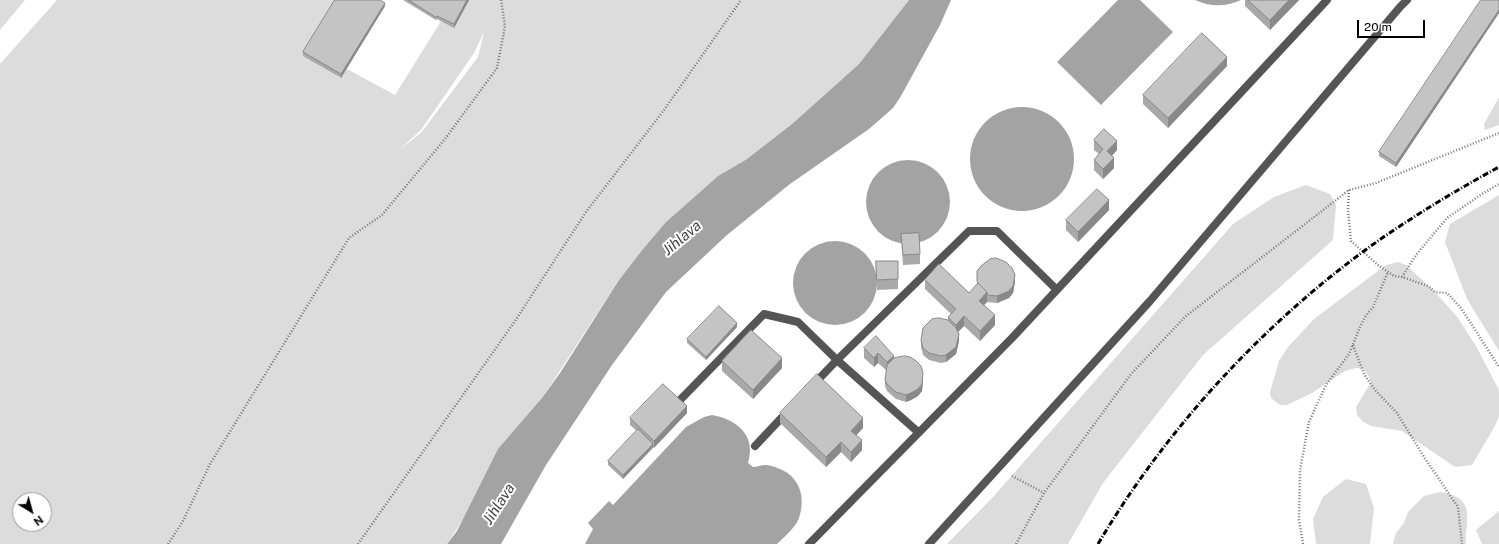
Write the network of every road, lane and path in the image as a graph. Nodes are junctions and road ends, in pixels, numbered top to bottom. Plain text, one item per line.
1 (501, 0) edge
2 (741, 0) edge
3 (1327, 0) edge
4 (1407, 0) edge
5 (1499, 134) edge
6 (1499, 184) edge
7 (1349, 190) junction
8 (1388, 272) junction
9 (1402, 277) junction
10 (1057, 290) junction
11 (1353, 344) junction
12 (837, 360) junction
13 (1499, 367) edge
14 (809, 388) edge
15 (680, 400) edge
16 (793, 406) edge
17 (918, 432) junction
18 (755, 446) dead end
19 (998, 468) junction
20 (1044, 492) junction
21 (168, 544) edge
22 (358, 544) edge
23 (809, 544) edge
24 (929, 544) edge
25 (1016, 544) edge
26 (1304, 544) edge
27 (1462, 544) edge

1 - 21 path
2 - 22 path
3 - 10 street
4 - 19 street
5 - 7 path
6 - 9 path
7 - 8 path
7 - 20 path
8 - 9 path
8 - 11 path
9 - 13 path
10 - 12 street
10 - 17 street
11 - 26 path
11 - 27 path
12 - 14 street
12 - 15 street
12 - 17 street
16 - 18 street
17 - 23 street
19 - 20 path
19 - 24 street
20 - 25 path

